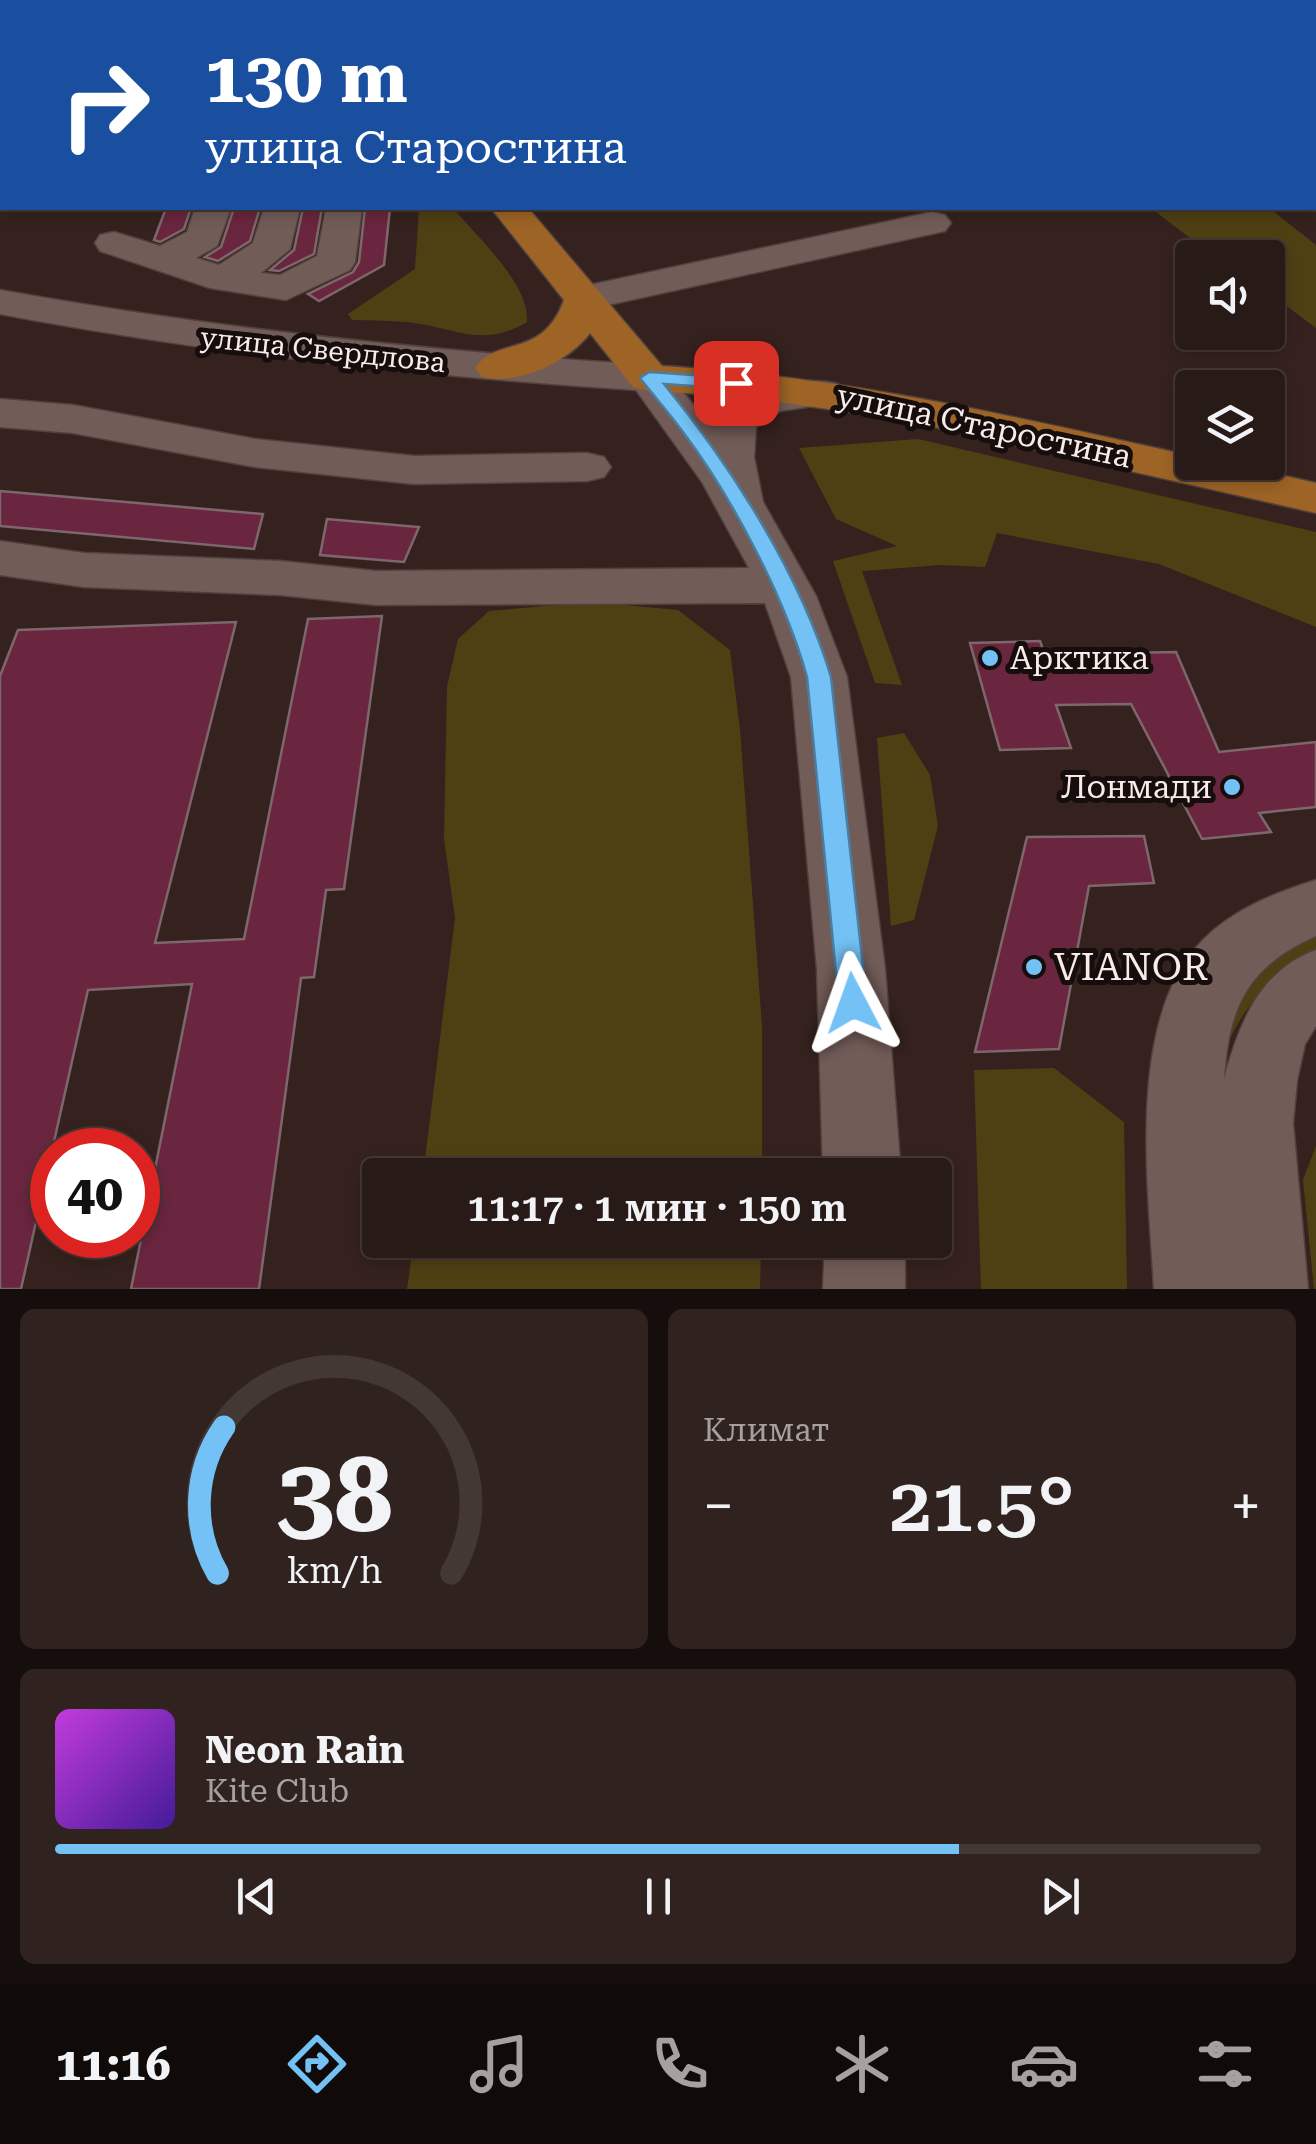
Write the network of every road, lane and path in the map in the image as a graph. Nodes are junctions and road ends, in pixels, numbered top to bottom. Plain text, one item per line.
1 (212, 210) edge
2 (282, 210) edge
3 (344, 210) edge
4 (511, 210) edge
5 (142, 217) dead end
6 (932, 223) dead end
7 (164, 260) junction
8 (224, 280) junction
9 (585, 298) junction
10 (0, 302) edge
11 (497, 368) junction
12 (649, 378) junction
13 (822, 393) junction
14 (0, 413) edge
15 (587, 467) dead end
16 (1316, 498) edge
17 (741, 507) junction
18 (0, 558) edge
19 (84, 570) junction
20 (783, 585) junction
21 (0, 592) edge
22 (1316, 908) edge
23 (1316, 980) edge
24 (861, 1158) edge
25 (865, 1258) edge
26 (864, 1289) edge
27 (1195, 1289) edge
28 (1267, 1289) edge

1 - 7 street
2 - 8 street
3 - 8 street
4 - 9 main road
5 - 7 street
6 - 9 street
7 - 8 street
9 - 11 main road
9 - 12 main road
10 - 11 street, улица Свердлова
11 - 12 street, улица Свердлова
12 - 13 main road, улица Старостина
12 - 17 street
13 - 16 main road, улица Старостина
13 - 17 street
14 - 15 street
17 - 20 street
18 - 19 street
19 - 20 street
19 - 21 street
20 - 24 street
22 - 27 street
23 - 28 street
25 - 26 street

